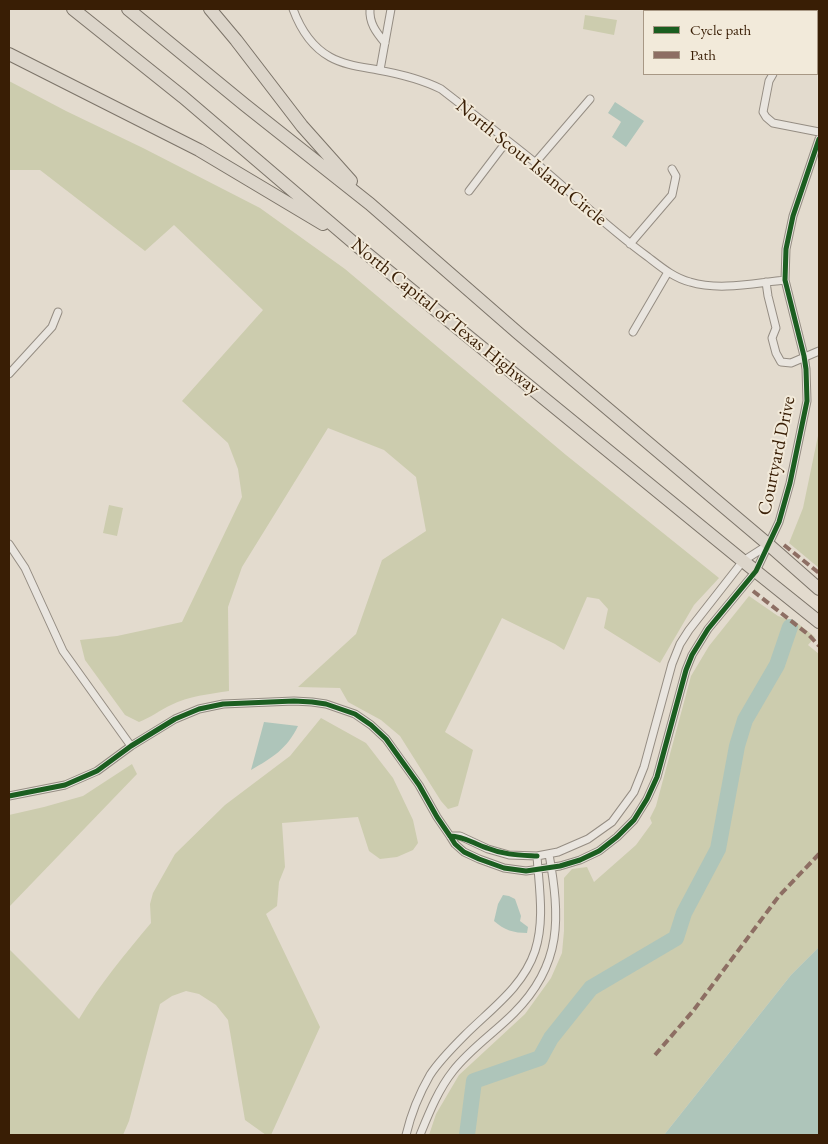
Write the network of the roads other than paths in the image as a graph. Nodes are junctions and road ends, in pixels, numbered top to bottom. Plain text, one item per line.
1 (73, 9) edge
2 (128, 9) edge
3 (210, 9) edge
4 (293, 9) edge
5 (370, 9) edge
6 (391, 9) edge
7 (385, 43) junction
8 (9, 48) edge
9 (9, 54) edge
10 (380, 70) junction
11 (772, 75) edge
12 (52, 76) junction
13 (590, 98) dead end
14 (819, 132) edge
15 (819, 139) edge
16 (508, 141) junction
17 (536, 163) junction
18 (672, 169) dead end
19 (469, 191) dead end
20 (370, 204) junction
21 (356, 244) junction
22 (630, 244) junction
23 (668, 272) junction
24 (785, 280) junction
25 (766, 282) junction
26 (58, 312) dead end
27 (633, 332) dead end
28 (819, 351) edge
29 (804, 356) junction
30 (9, 374) edge
31 (9, 544) edge
32 (769, 545) junction
33 (743, 561) junction
34 (756, 571) junction
35 (819, 589) edge
36 (819, 622) edge
37 (131, 746) junction
38 (644, 767) junction
39 (658, 771) junction
40 (9, 796) edge
41 (450, 836) junction
42 (549, 854) junction
43 (537, 856) junction
44 (551, 867) junction
45 (538, 869) junction
46 (406, 1135) edge
47 (420, 1135) edge

1 - 21 highway, North Capital of Texas Highway
2 - 20 highway, North Capital of Texas Highway
3 - 20 highway
4 - 10 street, North Scout Island Circle
5 - 7 street
6 - 7 street
7 - 10 street
8 - 12 highway
9 - 12 highway
10 - 16 street, North Scout Island Circle
11 - 14 street
12 - 21 highway
13 - 17 street
15 - 24 street, Courtyard Drive
16 - 17 street, North Scout Island Circle
16 - 19 street
17 - 22 street, North Scout Island Circle
18 - 22 street
20 - 32 highway, North Capital of Texas Highway
21 - 33 highway, North Capital of Texas Highway
22 - 23 street, North Scout Island Circle
23 - 25 street, North Scout Island Circle
23 - 27 street
24 - 25 street, North Scout Island Circle
24 - 29 street, Courtyard Drive
25 - 29 street
26 - 30 street
28 - 29 street
29 - 32 street, Courtyard Drive
31 - 37 street
32 - 33 street
32 - 34 street, Courtyard Drive
32 - 35 highway, North Capital of Texas Highway
33 - 34 highway, North Capital of Texas Highway
33 - 38 street
34 - 36 highway, North Capital of Texas Highway
34 - 39 street, Courtyard Drive
37 - 40 street, Courtyard Drive
37 - 41 street, Courtyard Drive
38 - 39 street
38 - 42 street
39 - 44 street, Courtyard Drive
41 - 43 street
41 - 45 street, Courtyard Drive
42 - 43 street
42 - 44 street
43 - 45 street
44 - 45 street, Courtyard Drive
44 - 47 street
45 - 46 street

